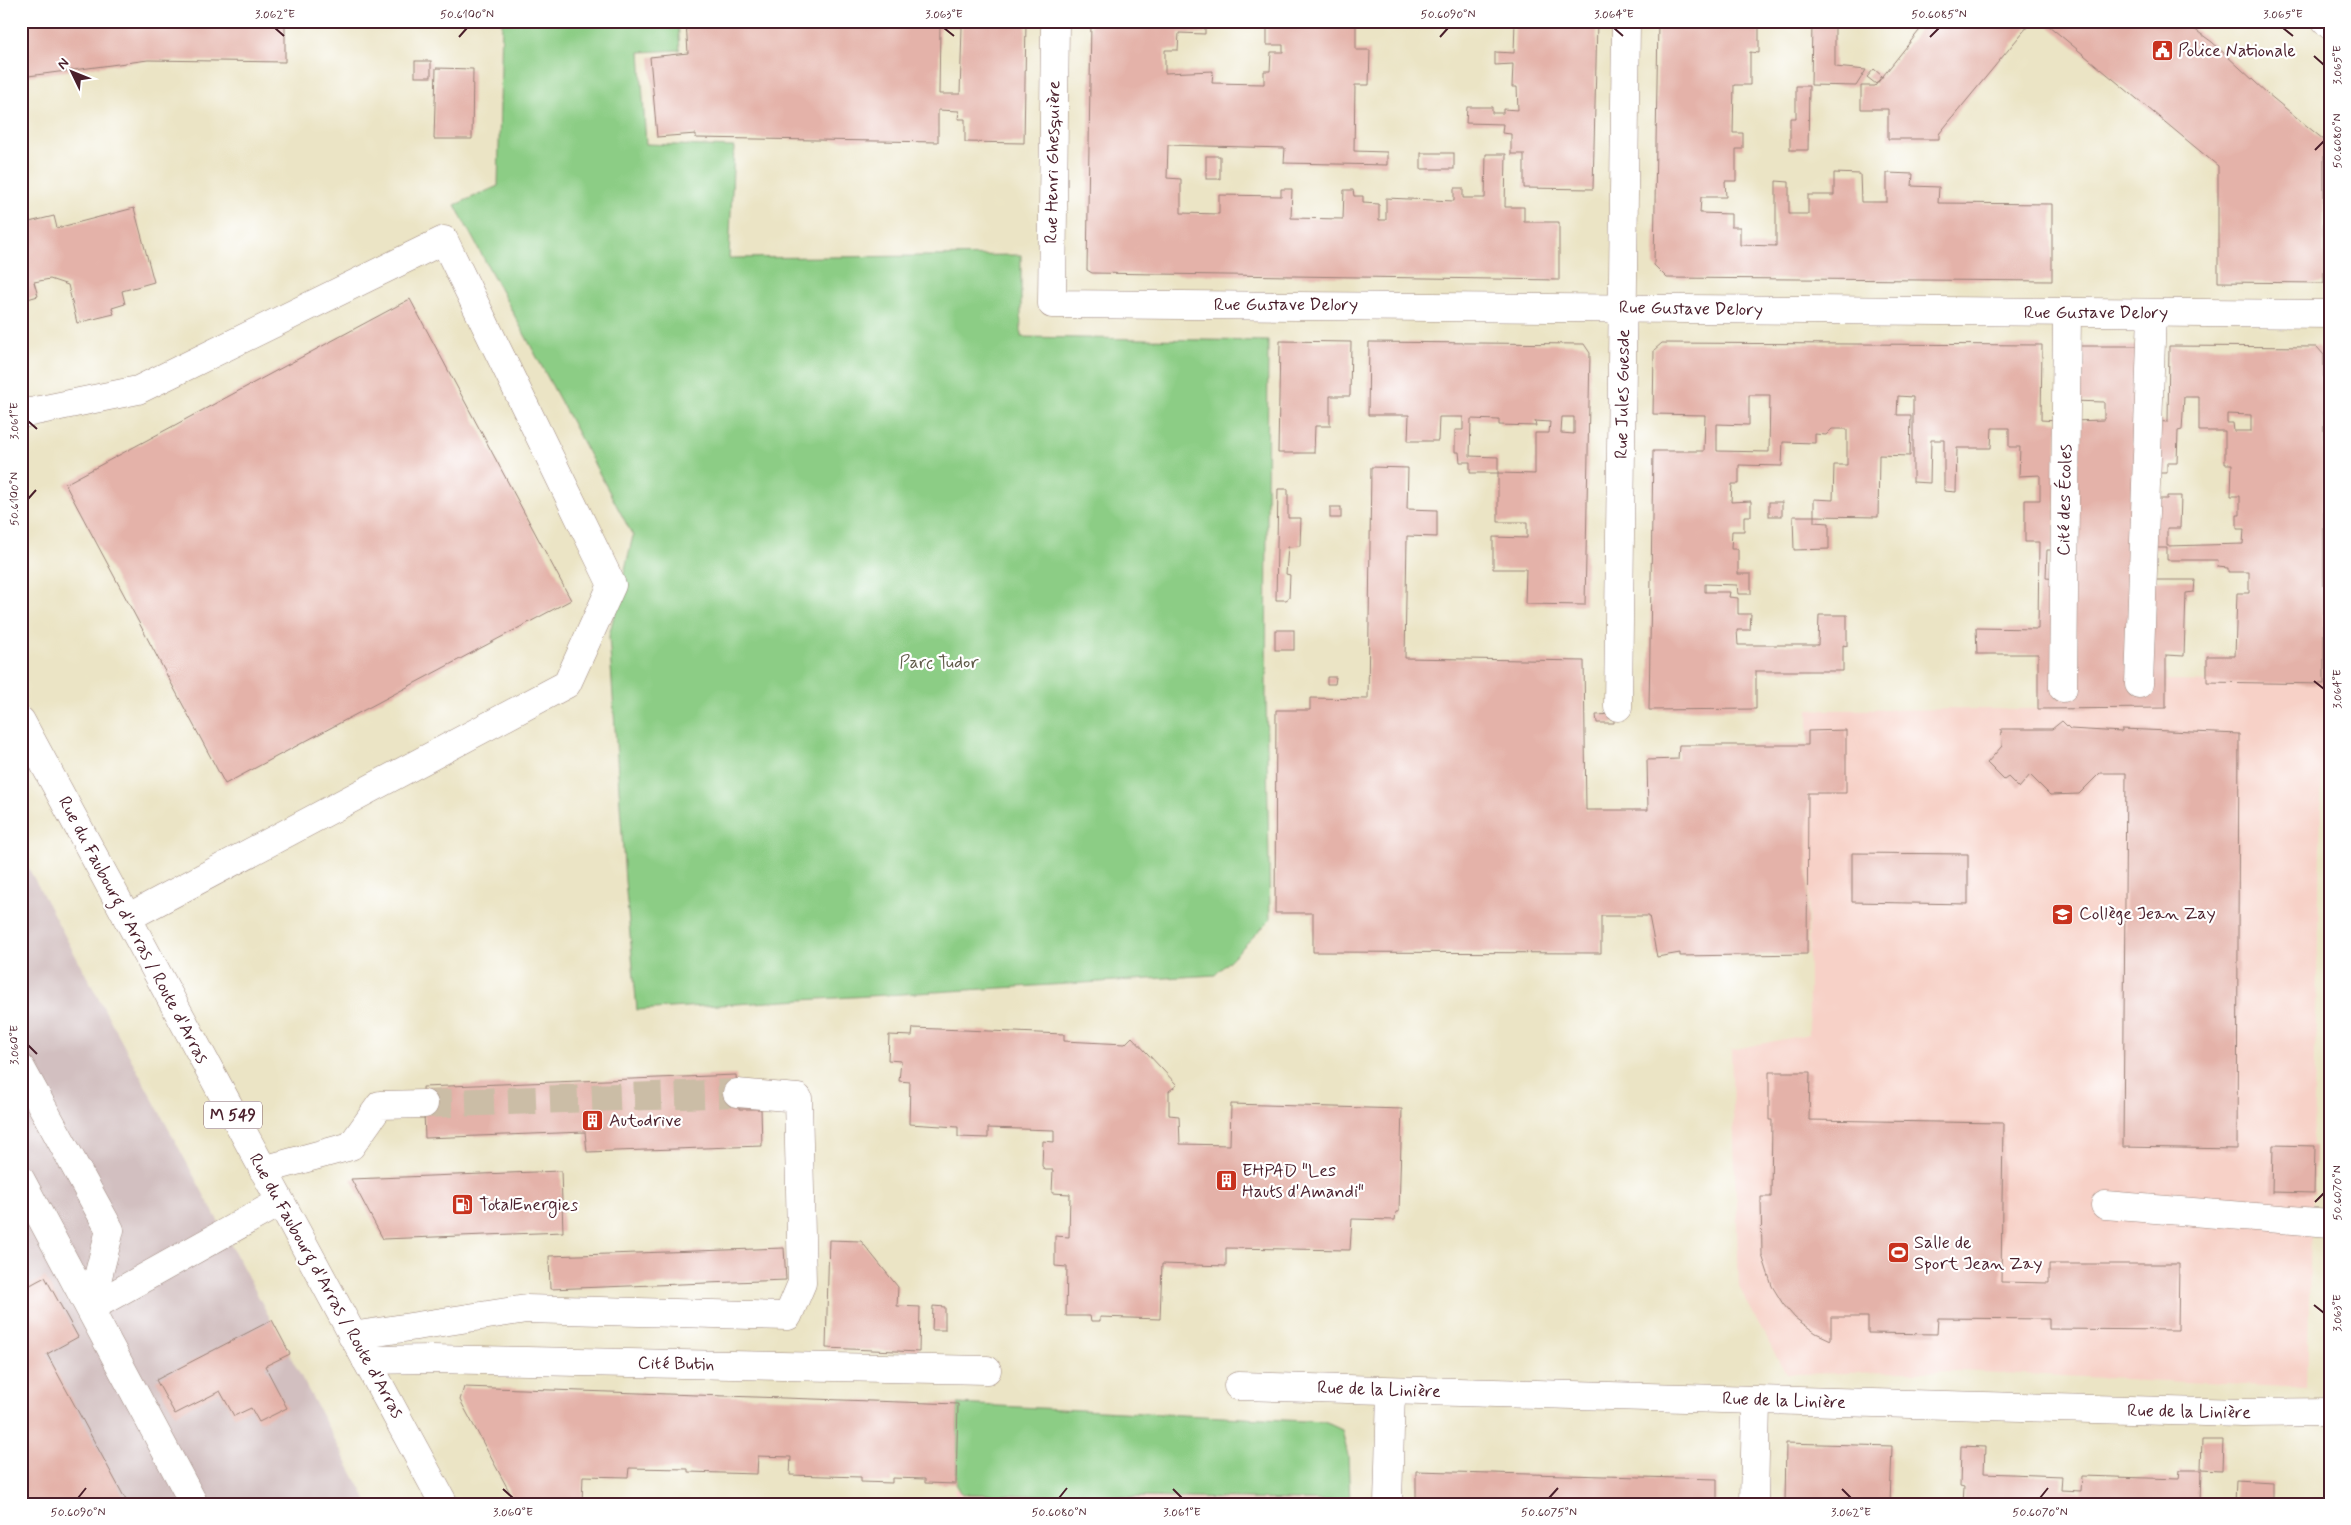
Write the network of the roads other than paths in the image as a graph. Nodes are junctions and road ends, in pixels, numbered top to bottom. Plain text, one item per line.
1 (1055, 21) edge
2 (1626, 21) edge
3 (2326, 21) edge
4 (2330, 25) edge
5 (1052, 304) joint
6 (1624, 308) junction
7 (2067, 313) junction
8 (2152, 313) junction
9 (2330, 314) edge
10 (21, 414) edge
11 (2139, 684) dead end
12 (2063, 688) dead end
13 (1618, 707) dead end
14 (22, 724) edge
15 (127, 918) junction
16 (21, 1068) edge
17 (737, 1093) tunnel mouth
18 (424, 1104) tunnel mouth
19 (263, 1170) junction
20 (21, 1180) edge
21 (280, 1202) junction
22 (2105, 1205) dead end
23 (2330, 1223) edge
24 (90, 1308) junction
25 (352, 1336) junction
26 (366, 1360) junction
27 (987, 1370) dead end
28 (1238, 1386) dead end
29 (1391, 1391) junction
30 (1756, 1401) junction
31 (2330, 1412) edge
32 (194, 1504) edge
33 (444, 1504) edge
34 (1388, 1504) edge
35 (1754, 1504) edge

1 - 5 street, Rue Henri Ghesquière
2 - 6 street, Rue Jules Guesde
3 - 4 street
5 - 6 street, Rue Gustave Delory
6 - 7 street, Rue Gustave Delory
6 - 13 street, Rue Jules Guesde
7 - 8 street, Rue Gustave Delory
7 - 12 street, Cité des Écoles
8 - 9 street, Rue Gustave Delory
8 - 11 street
10 - 15 street
14 - 15 street, Rue du Faubourg d'Arras / Route d'Arras / M 549
15 - 19 street, Rue du Faubourg d'Arras / Route d'Arras / M 549
16 - 24 street
17 - 25 street
18 - 19 street
19 - 21 street, Rue du Faubourg d'Arras / Route d'Arras / M 549
20 - 24 street
21 - 24 street
21 - 25 street, Rue du Faubourg d'Arras / Route d'Arras / M 549
22 - 23 street
24 - 32 street
25 - 26 street, Rue du Faubourg d'Arras / Route d'Arras / M 549
26 - 27 street, Cité Butin
26 - 33 street, Rue du Faubourg d'Arras / Route d'Arras / M 549
28 - 29 street, Rue de la Linière
29 - 30 street, Rue de la Linière
29 - 34 street
30 - 31 street, Rue de la Linière
30 - 35 street

